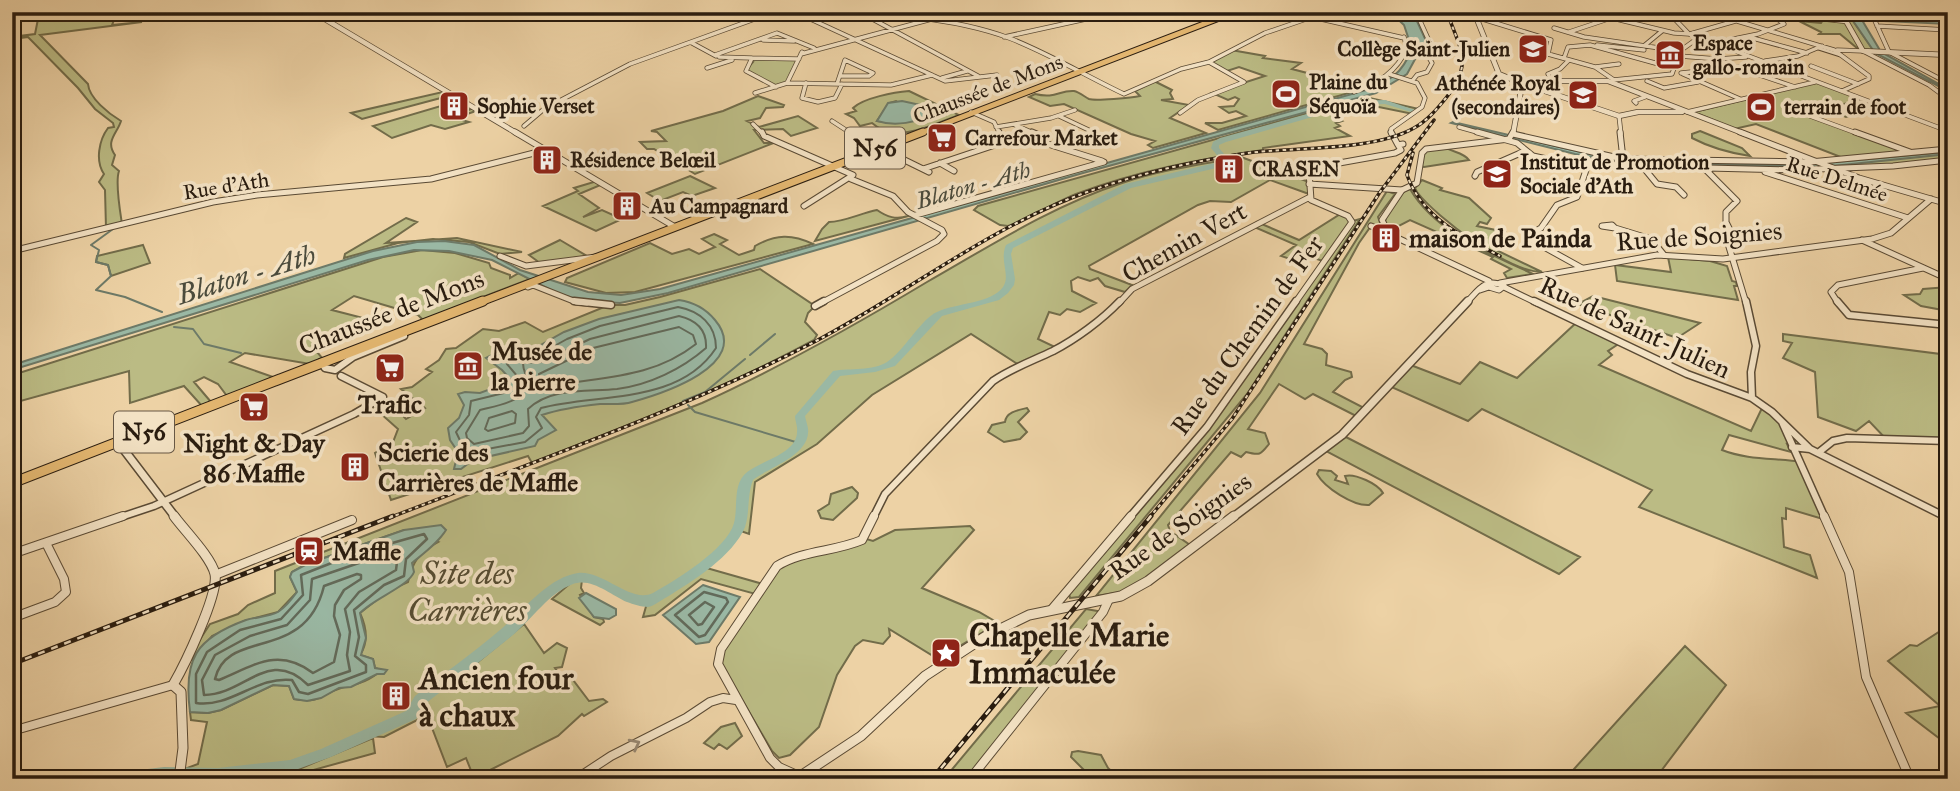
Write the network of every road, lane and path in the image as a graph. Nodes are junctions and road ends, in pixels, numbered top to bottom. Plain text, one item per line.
1 (313, 12) edge
2 (636, 12) edge
3 (774, 12) edge
4 (958, 12) edge
5 (1075, 12) edge
6 (1118, 12) edge
7 (1232, 12) edge
8 (1290, 12) edge
9 (1416, 12) edge
10 (1487, 12) edge
11 (1518, 12) edge
12 (1581, 12) edge
13 (1587, 12) edge
14 (1622, 12) edge
15 (1668, 12) edge
16 (1748, 12) edge
17 (1762, 12) edge
18 (620, 13) edge
19 (804, 13) edge
20 (1536, 13) edge
21 (865, 14) junction
22 (890, 14) edge
23 (1771, 14) edge
24 (1475, 15) edge
25 (578, 17) dead end
26 (1312, 17) junction
27 (1087, 18) junction
28 (1610, 18) junction
29 (933, 19) junction
30 (1553, 19) junction
31 (1737, 21) junction
32 (782, 27) dead end
33 (1594, 28) junction
34 (888, 30) junction
35 (1770, 30) junction
36 (1948, 30) edge
37 (1662, 31) junction
38 (1543, 32) dead end
39 (1567, 32) junction
40 (779, 33) junction
41 (1535, 34) junction
42 (1689, 34) junction
43 (1747, 36) junction
44 (1004, 37) junction
45 (1592, 38) junction
46 (1698, 38) junction
47 (853, 39) junction
48 (757, 40) junction
49 (797, 41) junction
50 (691, 43) junction
51 (1714, 43) junction
52 (805, 44) junction
53 (1591, 45) junction
54 (1820, 47) junction
55 (1644, 48) junction
56 (816, 49) junction
57 (1834, 50) junction
58 (1865, 51) junction
59 (1888, 52) junction
60 (1680, 53) junction
61 (1807, 53) junction
62 (1841, 55) junction
63 (1948, 55) edge
64 (717, 56) junction
65 (800, 56) junction
66 (1748, 56) junction
67 (1641, 57) junction
68 (740, 58) junction
69 (752, 58) junction
70 (1566, 59) junction
71 (1717, 59) junction
72 (727, 61) junction
73 (1763, 61) junction
74 (1209, 62) junction
75 (1619, 64) dead end
76 (1771, 64) junction
77 (1811, 66) dead end
78 (1731, 67) junction
79 (708, 68) dead end
80 (1595, 68) junction
81 (967, 71) junction
82 (1673, 71) junction
83 (1077, 72) junction
84 (1681, 73) junction
85 (1389, 74) junction
86 (932, 75) junction
87 (997, 75) dead end
88 (840, 76) junction
89 (980, 77) junction
90 (940, 79) junction
91 (1643, 79) junction
92 (1413, 80) junction
93 (1611, 80) junction
94 (1552, 81) junction
95 (1683, 81) dead end
96 (1700, 82) junction
97 (1817, 82) junction
98 (787, 83) junction
99 (806, 83) junction
100 (1948, 83) edge
101 (840, 84) junction
102 (1525, 84) junction
103 (1689, 84) junction
104 (1858, 84) junction
105 (776, 87) junction
106 (1795, 87) junction
107 (1664, 88) junction
108 (1842, 91) junction
109 (1354, 92) dead end
110 (1671, 92) dead end
111 (755, 93) dead end
112 (1645, 97) junction
113 (1948, 99) edge
114 (1741, 100) junction
115 (1636, 103) dead end
116 (1075, 110) dead end
117 (1687, 112) junction
118 (1799, 112) dead end
119 (972, 113) junction
120 (1180, 113) dead end
121 (1059, 116) junction
122 (1619, 116) junction
123 (832, 121) dead end
124 (753, 124) dead end
125 (1013, 125) junction
126 (524, 126) junction
127 (996, 127) junction
128 (1459, 127) dead end
129 (511, 129) junction
130 (1948, 131) edge
131 (517, 133) junction
132 (1039, 135) dead end
133 (1510, 136) junction
134 (1004, 142) junction
135 (1067, 145) dead end
136 (877, 149) junction
137 (1948, 149) edge
138 (546, 150) junction
139 (1525, 151) junction
140 (1912, 153) junction
141 (1623, 159) junction
142 (1948, 160) edge
143 (1589, 161) junction
144 (1818, 162) junction
145 (940, 163) junction
146 (834, 166) junction
147 (1643, 167) junction
148 (1832, 168) junction
149 (923, 169) junction
150 (1705, 169) junction
151 (1756, 169) junction
152 (954, 171) dead end
153 (929, 172) dead end
154 (1475, 176) dead end
155 (851, 179) junction
156 (1309, 184) junction
157 (1402, 190) junction
158 (1684, 195) dead end
159 (1310, 197) junction
160 (1931, 199) junction
161 (1948, 204) edge
162 (804, 206) dead end
163 (919, 217) junction
164 (1909, 218) junction
165 (1371, 226) dead end
166 (675, 227) junction
167 (1615, 228) dead end
168 (1389, 234) junction
169 (1862, 240) junction
170 (12, 251) edge
171 (1664, 255) junction
172 (500, 256) dead end
173 (596, 257) junction
174 (1732, 258) junction
175 (1711, 259) junction
176 (1581, 268) junction
177 (1923, 268) junction
178 (1737, 274) junction
179 (1948, 279) edge
180 (1486, 285) junction
181 (1502, 285) junction
182 (611, 305) dead end
183 (815, 306) dead end
184 (1948, 326) edge
185 (12, 351) edge
186 (321, 363) junction
187 (341, 376) dead end
188 (1752, 398) junction
189 (12, 410) edge
190 (1782, 422) junction
191 (1948, 441) edge
192 (118, 442) junction
193 (1792, 447) junction
194 (1810, 451) junction
195 (1798, 459) junction
196 (12, 483) edge
197 (164, 502) junction
198 (1948, 518) edge
199 (352, 520) dead end
200 (46, 543) junction
201 (12, 554) edge
202 (215, 575) junction
203 (1109, 600) junction
204 (1052, 609) junction
205 (12, 618) edge
206 (173, 685) junction
207 (736, 700) junction
208 (12, 731) edge
209 (797, 778) edge
210 (179, 779) edge
211 (576, 779) edge
212 (970, 779) edge
213 (1910, 779) edge

1 - 129 street
2 - 18 street
3 - 50 street
4 - 29 street
5 - 27 street
6 - 27 street
7 - 83 main road, Chaussée de Mons / N56
8 - 26 street
9 - 92 street
10 - 24 street
11 - 20 street
12 - 30 street
13 - 28 street
14 - 28 street
15 - 42 street
16 - 31 street
17 - 23 street
18 - 25 street
19 - 21 street
19 - 47 street
20 - 30 street
21 - 22 street
21 - 34 street
22 - 29 street
23 - 35 street
23 - 58 street
24 - 41 street
24 - 102 street
26 - 74 street
26 - 85 street
27 - 44 street
28 - 33 street
28 - 37 street
29 - 34 street
29 - 44 street
30 - 39 street
31 - 35 street
31 - 42 street
32 - 40 street
33 - 39 street
33 - 45 street
34 - 47 street
34 - 81 street
35 - 43 street
35 - 54 street
36 - 59 street
37 - 42 street
37 - 55 street
38 - 41 street
39 - 45 street
40 - 48 street
40 - 49 street
41 - 70 street
42 - 46 street
43 - 51 street
43 - 61 street
44 - 83 street
45 - 53 street
45 - 55 street
46 - 51 street
46 - 60 street
47 - 56 street
47 - 86 street
48 - 49 street
48 - 64 street
49 - 52 street
50 - 64 street
50 - 126 street
51 - 66 street
52 - 56 street
52 - 65 street
53 - 55 street
53 - 67 street
53 - 70 street
54 - 57 street
54 - 61 street
54 - 62 street
55 - 60 street
55 - 67 street
56 - 65 street
57 - 58 street
57 - 62 street
58 - 59 street
58 - 113 street
59 - 63 street
59 - 100 street
60 - 71 street
60 - 82 street
61 - 73 street
62 - 104 street
64 - 68 street
64 - 72 street
65 - 69 street
65 - 98 street
66 - 71 street
66 - 73 street
67 - 82 street
68 - 69 street
68 - 72 street
69 - 105 street
70 - 80 street
70 - 94 street
71 - 78 street
72 - 79 street
73 - 76 street
74 - 83 street
74 - 120 street
75 - 80 street
76 - 78 street
76 - 97 street
77 - 104 street
78 - 84 street
78 - 106 street
80 - 93 street
81 - 89 street
81 - 90 street
82 - 84 street
82 - 91 street
83 - 119 main road, Chaussée de Mons / N56
84 - 96 street
85 - 92 street
85 - 109 street
86 - 90 street
86 - 101 street
87 - 89 street
88 - 88 street
88 - 101 street
89 - 90 street
91 - 93 street
91 - 107 street
92 - 156 street
93 - 94 street
93 - 112 street
94 - 102 street
95 - 103 street
96 - 103 street
96 - 114 street
97 - 106 street
97 - 108 street
98 - 99 street
98 - 105 street
99 - 101 street
99 - 101 street
102 - 122 street
102 - 133 street
103 - 107 street
104 - 108 street
105 - 111 street
106 - 114 street
107 - 110 street
108 - 130 street
112 - 115 street
112 - 117 street
114 - 117 street
116 - 121 street
117 - 122 street
117 - 144 street
118 - 140 street
119 - 127 street
119 - 136 main road, Chaussée de Mons / N56
121 - 125 street
121 - 135 street
122 - 141 street
123 - 136 street
124 - 146 street
125 - 127 street
125 - 132 street
126 - 129 street
126 - 131 street
127 - 134 street
128 - 133 street
129 - 131 street
131 - 138 street
133 - 139 street
133 - 141 street
133 - 157 street
134 - 145 street
134 - 163 street
136 - 146 main road, Chaussée de Mons / N56
136 - 149 street
137 - 140 street
138 - 166 street
138 - 170 street, Rue d'Ath
139 - 143 street
139 - 154 street
140 - 144 street
141 - 144 street
142 - 148 street
143 - 147 street
143 - 176 street
144 - 148 street
145 - 149 street
145 - 152 street
146 - 155 street
146 - 166 main road, Chaussée de Mons / N56
147 - 150 street
147 - 158 street
148 - 151 street
148 - 160 street
149 - 153 street
150 - 151 street
150 - 174 street
151 - 164 street, Rue Delmée
155 - 162 street
155 - 163 street
156 - 157 street
156 - 159 street, Rue du Chemin de Fer
157 - 168 street
159 - 204 street, Rue du Chemin de Fer
159 - 207 street, Chemin Vert
160 - 161 street
160 - 164 street, Rue de Soignies
163 - 183 street
164 - 169 street, Rue de Soignies
165 - 168 street
166 - 173 main road, Chaussée de Mons / N56
167 - 171 street
168 - 180 street
169 - 174 street, Rue de Soignies
169 - 177 street
171 - 175 street, Rue de Soignies
171 - 176 street, Rue de Soignies
172 - 173 street, Chaussée de Mons
173 - 186 main road, Chaussée de Mons / N56
174 - 175 street, Rue de Soignies
174 - 178 street
175 - 178 street
176 - 181 street, Rue de Soignies
177 - 179 street
177 - 184 street
178 - 188 street
180 - 181 street, Rue de Soignies
180 - 203 street, Rue de Soignies
181 - 188 street, Rue de Saint-Julien
182 - 186 street, Chaussée de Mons
185 - 189 street
186 - 192 main road, Chaussée de Mons / N56
187 - 197 street
188 - 190 street, Rue de Saint-Julien
190 - 193 street
190 - 194 street, Rue de Saint-Julien
191 - 194 street
192 - 196 main road, Chaussée de Mons / N56
192 - 197 street
193 - 194 street
193 - 195 street
194 - 195 street
194 - 198 street
195 - 213 street
197 - 200 street
197 - 202 street
199 - 202 street
200 - 201 street
200 - 205 street
202 - 206 street
203 - 204 street, Rue de Soignies
203 - 212 street
204 - 209 street, Rue de Soignies
206 - 208 street
206 - 210 street
207 - 209 street, Chemin Vert
211 -> 207 street

